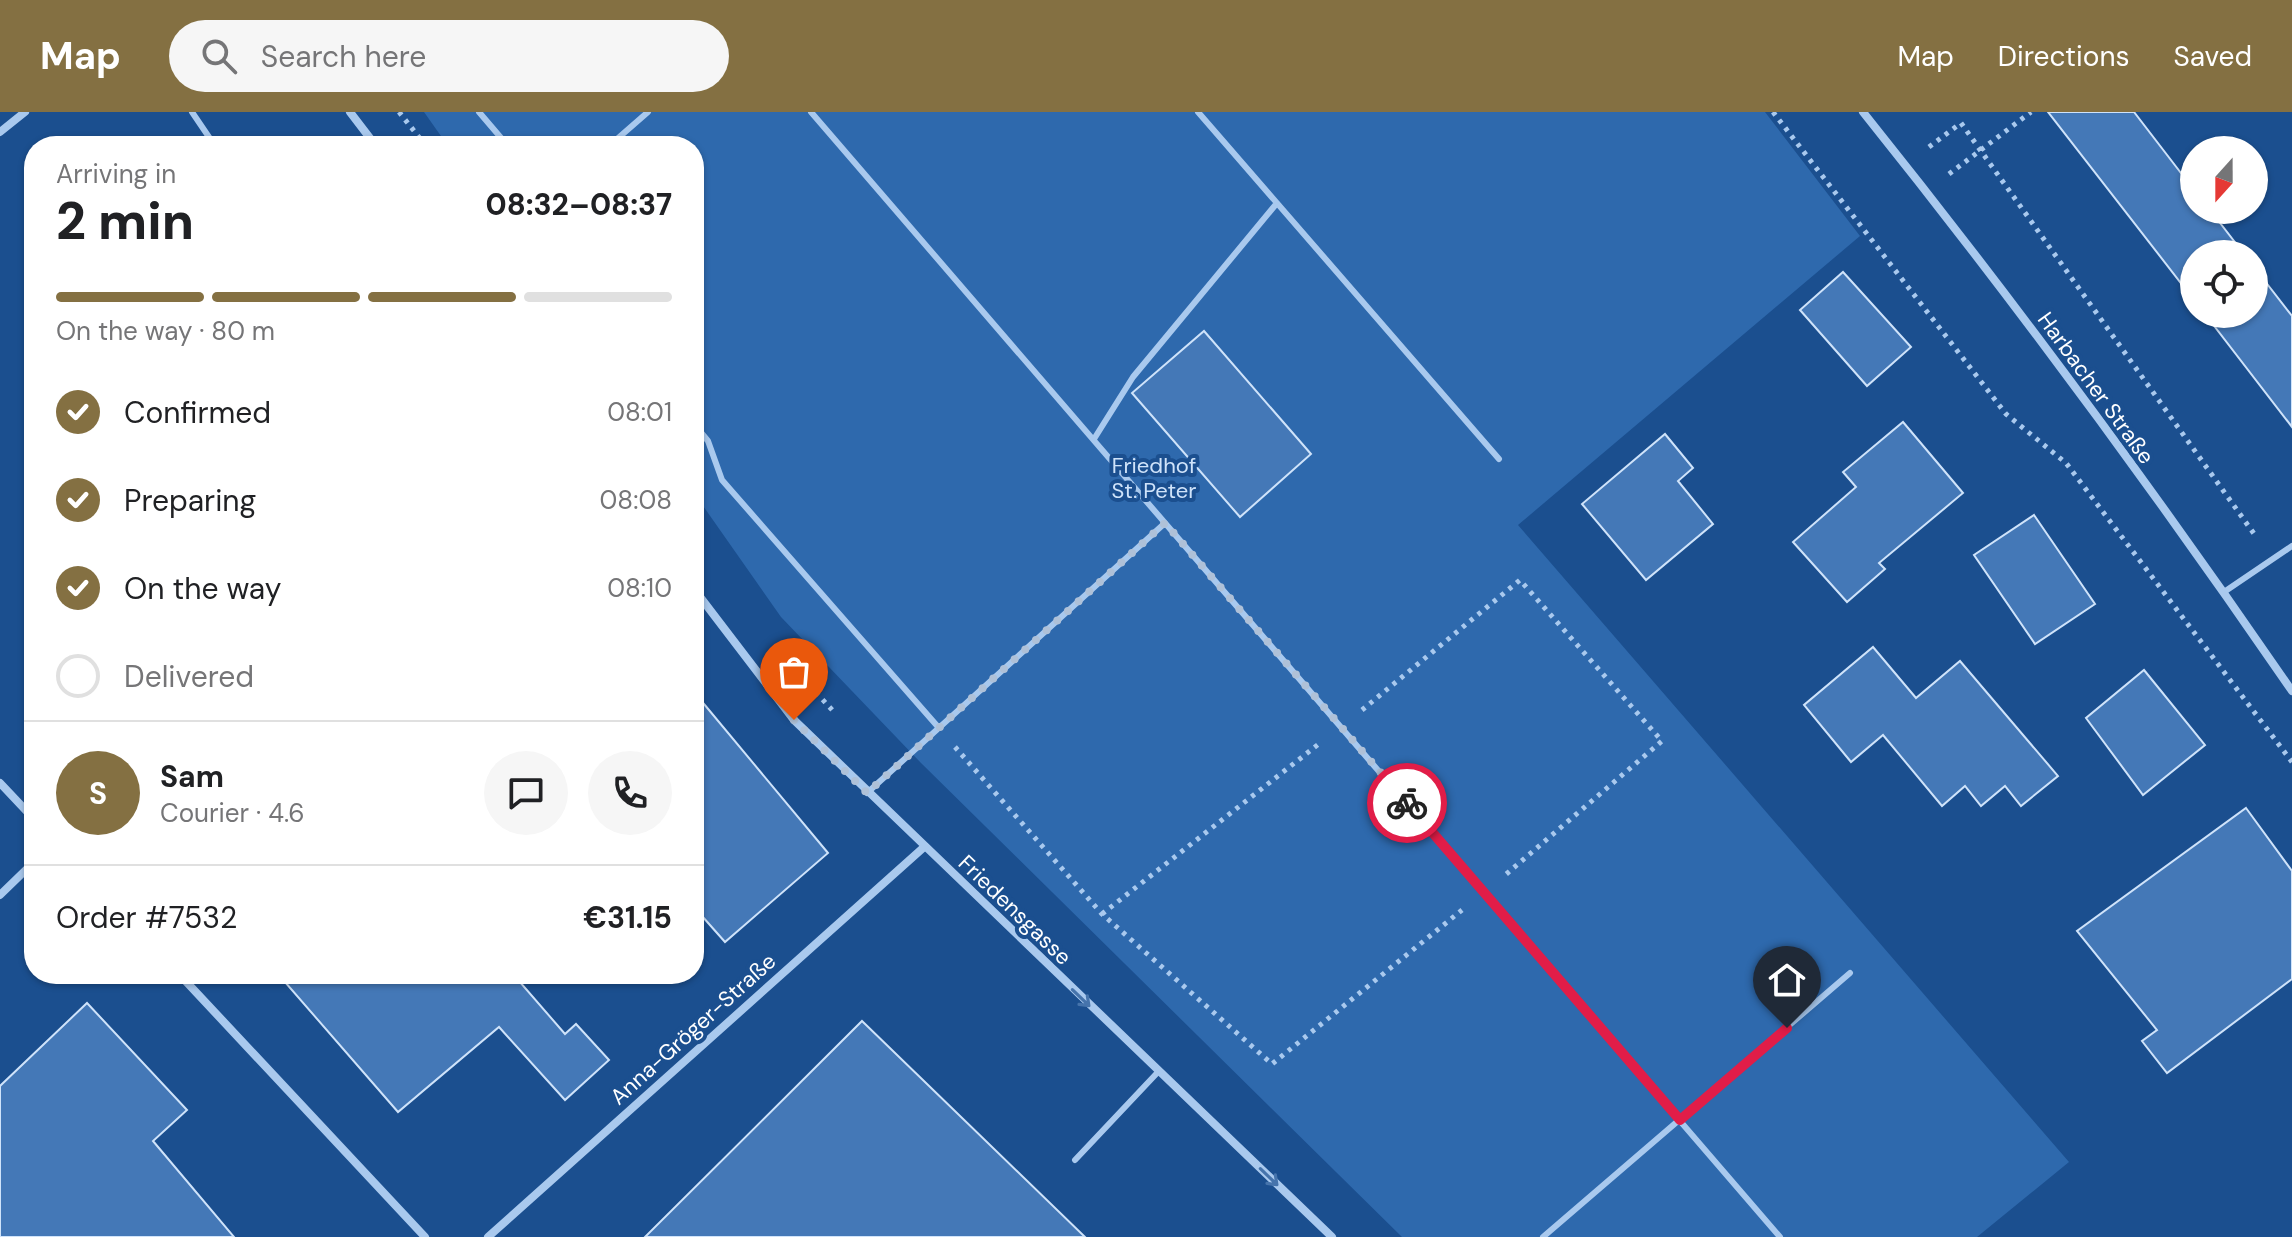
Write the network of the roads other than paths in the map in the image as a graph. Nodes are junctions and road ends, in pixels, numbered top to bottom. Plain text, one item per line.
1 (25, 112) edge
2 (192, 112) edge
3 (350, 112) edge
4 (479, 112) edge
5 (648, 112) edge
6 (811, 112) edge
7 (1198, 112) edge
8 (1863, 112) edge
9 (0, 132) edge
10 (208, 136) edge
11 (368, 136) edge
12 (499, 136) edge
13 (620, 136) edge
14 (1277, 203) junction
15 (704, 436) edge
16 (1094, 439) junction
17 (1499, 459) dead end
18 (1165, 523) junction
19 (2292, 546) edge
20 (2224, 592) junction
21 (704, 602) edge
22 (2292, 691) edge
23 (939, 728) junction
24 (0, 783) edge
25 (867, 793) junction
26 (24, 808) edge
27 (923, 848) junction
28 (24, 872) edge
29 (0, 895) edge
30 (1850, 973) dead end
31 (188, 984) edge
32 (1158, 1072) junction
33 (1680, 1120) junction
34 (1075, 1160) dead end
35 (425, 1237) edge
36 (488, 1237) edge
37 (1332, 1237) edge
38 (1543, 1237) edge
39 (1780, 1237) edge

1 - 9 street
2 - 10 lane
3 - 11 street
4 - 12 lane
5 - 13 lane
6 - 16 lane
7 - 14 lane
8 - 20 street, Harbacher Straße
14 - 16 lane
14 - 17 lane
15 - 23 lane
16 - 18 lane
18 - 23 lane
18 - 33 lane
19 - 20 lane
20 - 22 street, Harbacher Straße
21 - 25 street, Friedensgasse
23 - 25 lane
24 - 26 street
25 - 27 street, Friedensgasse
27 -> 32 street, Friedensgasse
27 - 36 street, Anna-Gröger-Straße
28 - 29 street
30 - 33 lane
31 - 35 street
32 - 34 lane
32 -> 37 street, Friedensgasse
33 - 38 lane
33 - 39 lane

